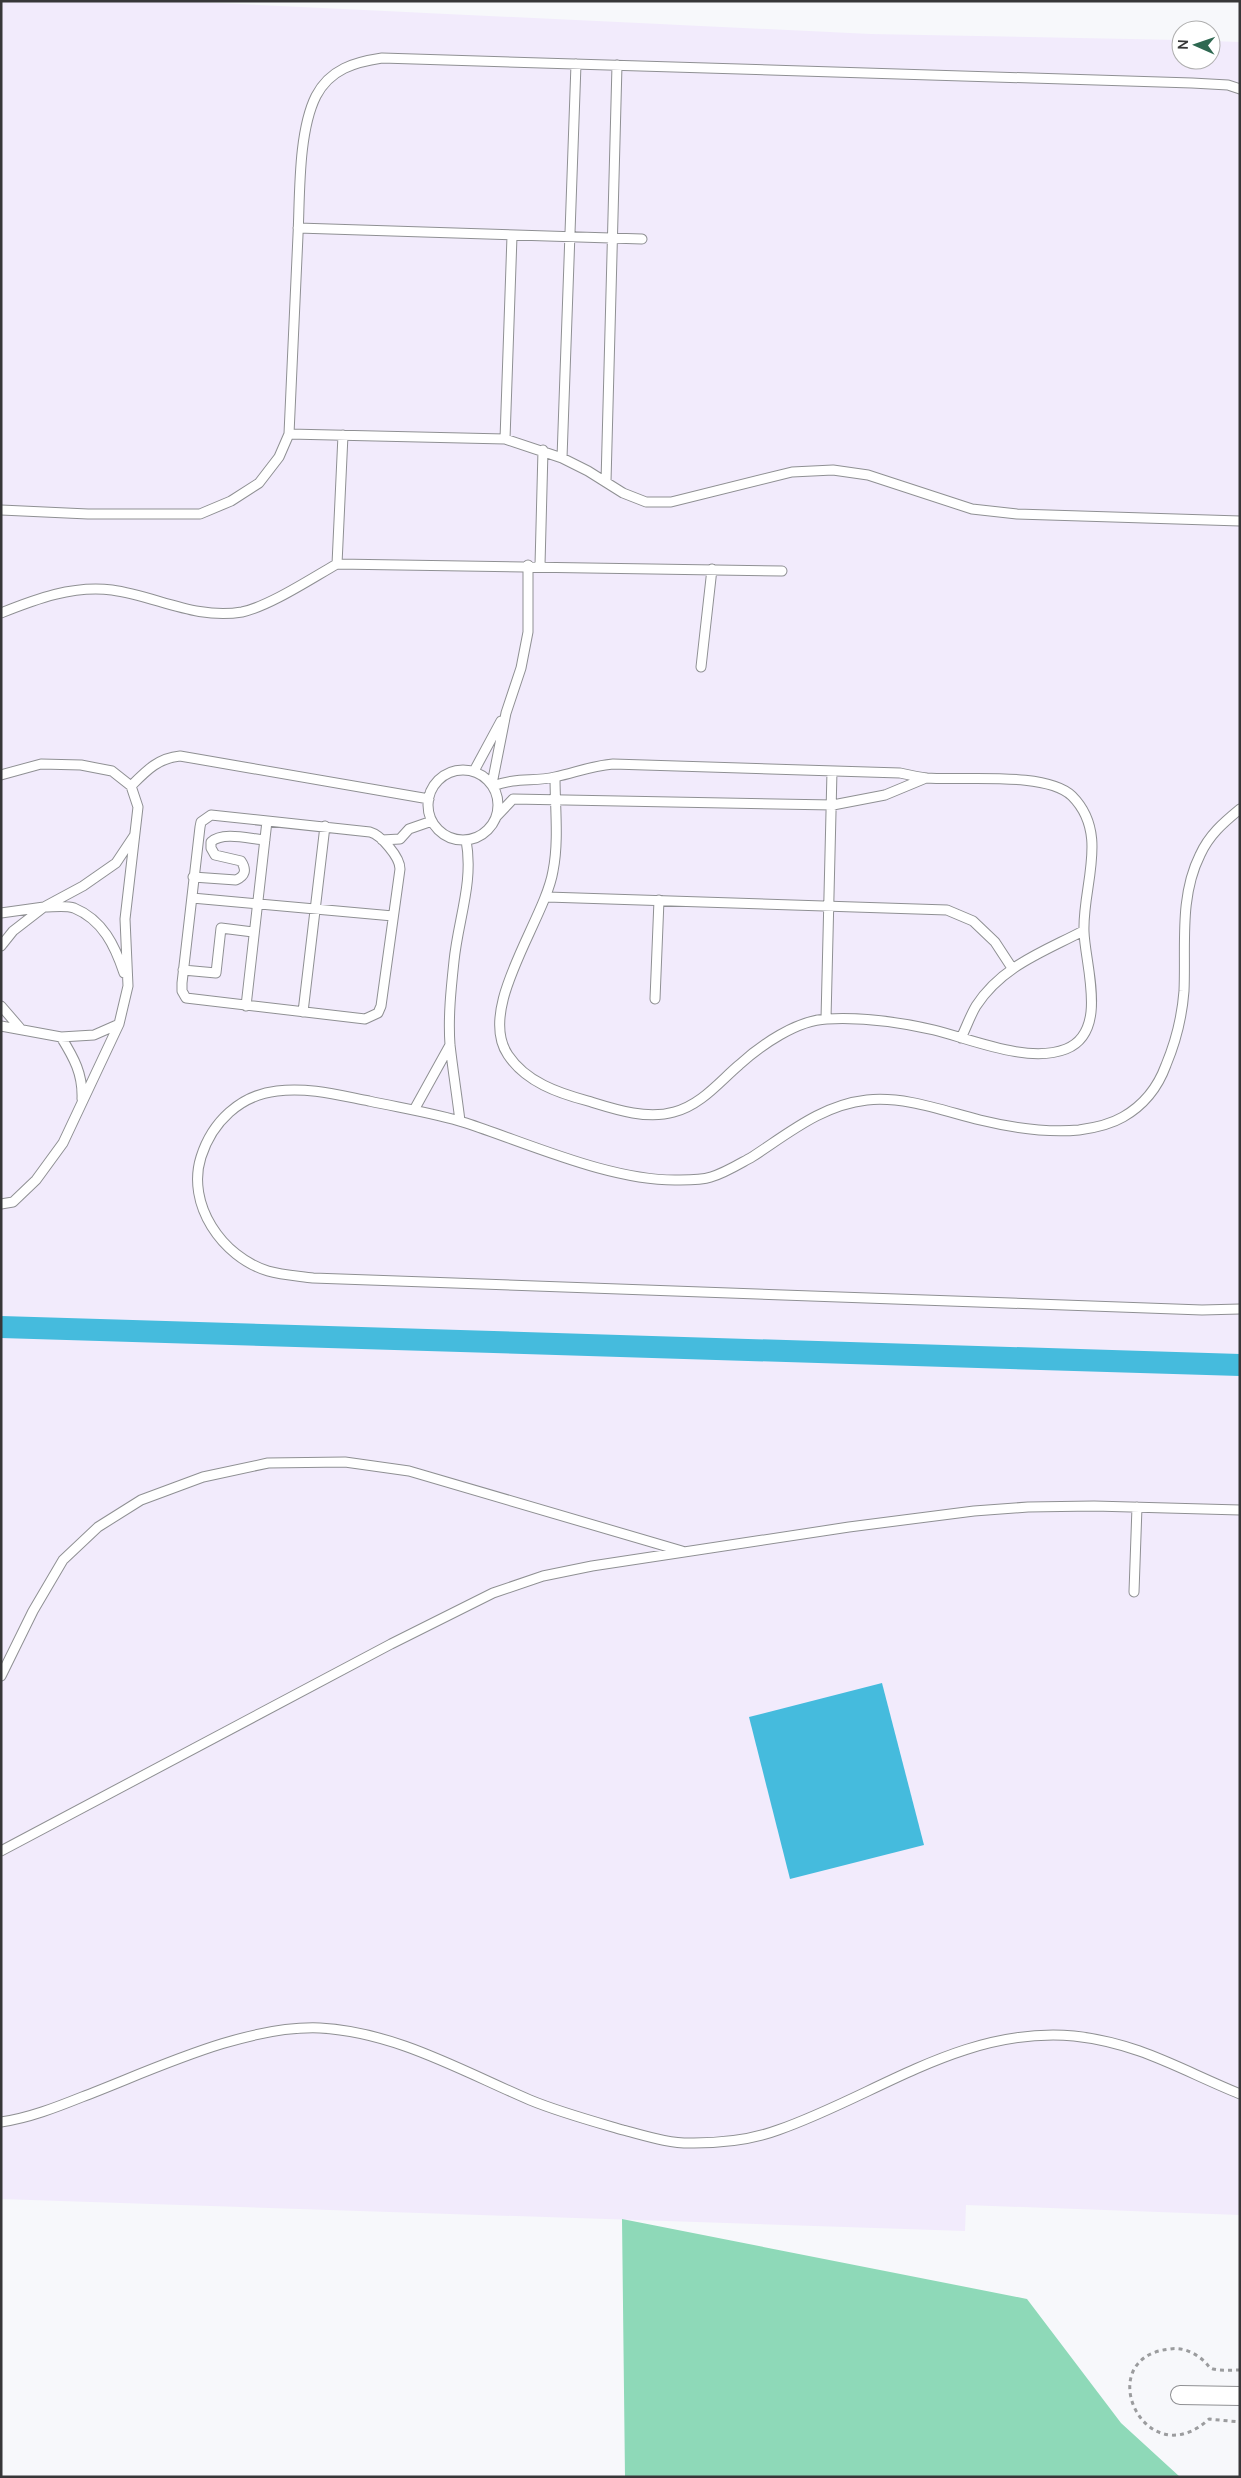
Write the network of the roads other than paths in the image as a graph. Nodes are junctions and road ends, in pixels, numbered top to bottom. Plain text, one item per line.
1 (576, 64) junction
2 (617, 66) junction
3 (1240, 89) edge
4 (298, 228) junction
5 (512, 236) junction
6 (570, 237) junction
7 (611, 238) junction
8 (642, 238) dead end
9 (290, 434) junction
10 (343, 435) junction
11 (505, 439) junction
12 (543, 450) junction
13 (562, 458) junction
14 (606, 482) junction
15 (1, 510) edge
16 (1240, 521) edge
17 (338, 564) junction
18 (528, 565) junction
19 (540, 566) junction
20 (712, 569) junction
21 (782, 571) dead end
22 (1, 614) edge
23 (702, 667) dead end
24 (506, 713) junction
25 (474, 771) junction
26 (832, 771) junction
27 (1, 775) edge
28 (554, 777) junction
29 (927, 778) junction
30 (492, 785) junction
31 (131, 786) junction
32 (555, 798) junction
33 (429, 799) junction
34 (833, 805) junction
35 (1240, 809) edge
36 (496, 817) junction
37 (267, 821) junction
38 (432, 821) junction
39 (326, 826) junction
40 (135, 834) junction
41 (265, 840) junction
42 (382, 840) junction
43 (466, 840) junction
44 (193, 877) junction
45 (547, 897) junction
46 (192, 898) junction
47 (659, 900) junction
48 (257, 903) junction
49 (830, 906) junction
50 (44, 907) junction
51 (316, 909) junction
52 (1, 913) edge
53 (393, 916) junction
54 (1084, 931) junction
55 (253, 932) junction
56 (1, 946) edge
57 (1012, 968) junction
58 (183, 970) junction
59 (128, 986) junction
60 (655, 998) dead end
61 (1, 1006) edge
62 (246, 1006) junction
63 (304, 1012) junction
64 (826, 1019) junction
65 (119, 1024) junction
66 (1, 1026) edge
67 (20, 1028) junction
68 (61, 1037) junction
69 (961, 1038) junction
70 (450, 1044) junction
71 (82, 1104) junction
72 (414, 1110) junction
73 (460, 1121) junction
74 (1, 1204) edge
75 (1240, 1309) edge
76 (1137, 1508) junction
77 (1240, 1510) edge
78 (684, 1552) junction
79 (1134, 1592) dead end
80 (1, 1676) edge
81 (1, 1851) edge
82 (1240, 2094) edge
83 (1, 2122) edge
84 (1180, 2394) dead end
85 (1240, 2396) edge

1 - 2 lane
1 - 4 lane
1 - 6 lane
2 - 3 lane
2 - 7 lane
4 - 5 lane
4 - 9 lane
5 - 6 lane
5 - 11 lane
6 - 7 lane
6 - 13 lane
7 - 8 lane
7 - 14 lane
9 - 10 lane
9 - 15 lane
10 - 11 lane
10 - 17 lane
11 - 12 lane
12 - 13 lane
12 - 19 lane
13 - 14 lane
14 - 16 lane
17 - 18 lane
17 - 22 lane
18 - 19 lane
18 - 24 lane
19 - 20 lane
20 - 21 lane
20 - 23 lane
24 - 25 lane
24 - 30 lane
25 - 30 lane
25 - 33 lane
26 - 28 lane
26 - 29 lane
26 - 34 lane
27 - 31 lane
28 - 30 lane
28 - 32 lane
29 - 34 lane
29 - 54 lane
30 - 36 lane
31 - 33 lane
31 - 40 lane
32 - 34 lane
32 - 36 lane
32 - 45 lane
33 - 38 lane
34 - 49 lane
35 - 73 lane
36 - 43 lane
37 - 39 lane
37 - 41 lane
37 - 44 lane
38 - 42 lane
38 - 43 lane
39 - 42 lane
39 - 51 lane
40 - 50 lane
40 - 59 lane
41 - 44 lane
41 - 48 lane
42 - 53 lane
43 - 70 lane
44 - 46 lane
45 - 47 lane
45 - 64 lane
46 - 48 lane
46 - 58 lane
47 - 49 lane
47 - 60 lane
48 - 51 lane
48 - 55 lane
49 - 57 lane
49 - 64 lane
50 - 52 lane
50 - 56 lane
50 - 59 lane
51 - 53 lane
51 - 63 lane
53 - 63 lane
54 - 57 lane
54 - 69 lane
55 - 58 lane
55 - 62 lane
57 - 69 lane
58 - 62 lane
59 - 65 lane
61 - 67 lane
62 - 63 lane
64 - 69 lane
65 - 68 lane
65 - 71 lane
66 - 67 lane
67 - 68 lane
68 - 71 lane
70 - 72 lane
70 - 73 lane
71 - 74 lane
72 - 73 lane
72 - 75 lane
76 - 77 lane
76 - 78 lane
76 - 79 lane
78 - 80 lane
78 - 81 lane
82 - 83 lane
84 - 85 street

